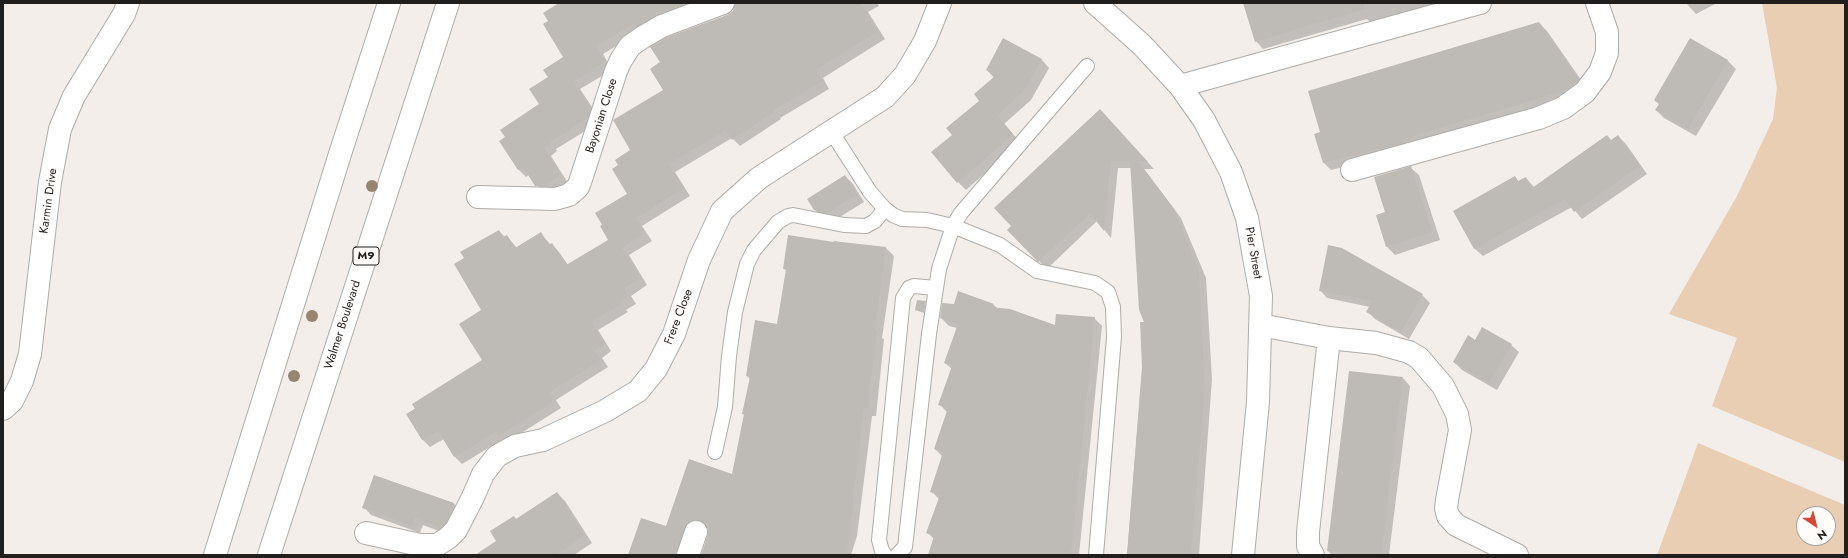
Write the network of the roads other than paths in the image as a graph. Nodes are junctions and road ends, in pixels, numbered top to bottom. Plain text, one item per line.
1 (128, 3) edge
2 (389, 3) edge
3 (448, 3) edge
4 (723, 3) edge
5 (940, 3) edge
6 (1095, 3) edge
7 (1480, 3) edge
8 (1597, 3) edge
9 (1087, 66) dead end
10 (1180, 86) junction
11 (831, 131) junction
12 (1352, 170) dead end
13 (478, 197) dead end
14 (885, 208) junction
15 (952, 226) junction
16 (935, 288) junction
17 (1260, 325) junction
18 (1329, 338) junction
19 (3, 409) edge
20 (715, 452) dead end
21 (696, 532) dead end
22 (366, 533) dead end
23 (215, 555) edge
24 (268, 555) edge
25 (688, 555) edge
26 (885, 555) edge
27 (897, 555) edge
28 (1096, 555) edge
29 (1243, 555) edge
30 (1313, 555) edge
31 (1517, 555) edge

1 - 19 street, Karmin Drive
2 - 23 street
3 - 24 street, Walmer Boulevard / M9
4 - 13 street, Bayonian Close
5 - 11 street, Frere Close
6 - 10 street, Pier Street
7 - 10 street
8 - 12 street
9 - 15 lane
10 - 17 street, Pier Street
11 - 14 lane
11 - 22 street, Frere Close
14 - 15 lane
14 - 20 lane
15 - 16 lane
15 - 28 lane
16 - 26 lane
16 - 27 lane
17 - 18 street
17 - 29 street, Pier Street
18 - 30 street
18 - 31 street
21 - 25 street

